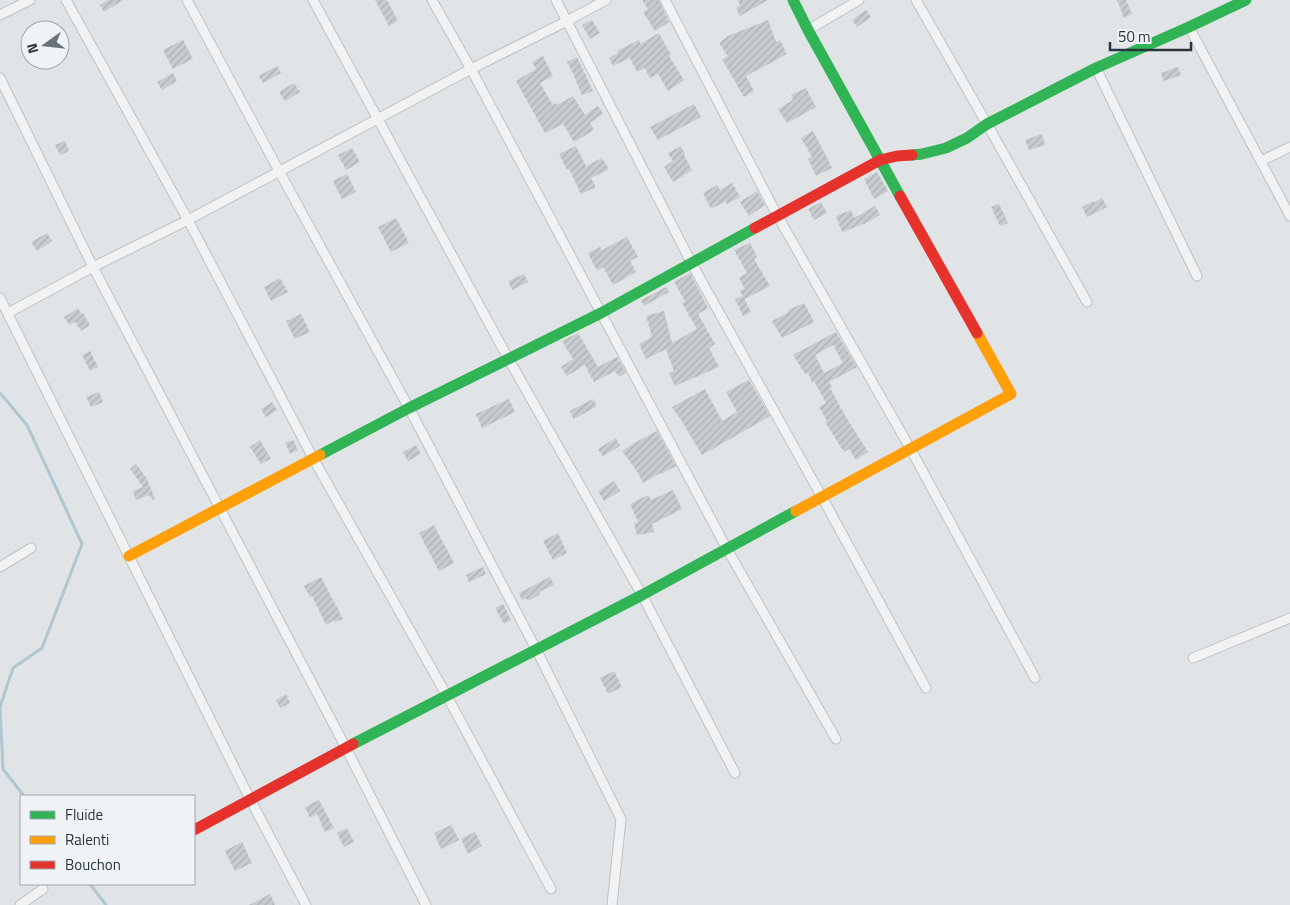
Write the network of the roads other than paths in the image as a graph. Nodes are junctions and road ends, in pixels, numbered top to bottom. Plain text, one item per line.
1 (30, 0) edge
2 (66, 0) edge
3 (187, 0) edge
4 (313, 0) edge
5 (432, 0) edge
6 (556, 0) edge
7 (606, 0) edge
8 (664, 0) edge
9 (793, 0) edge
10 (860, 0) edge
11 (916, 0) edge
12 (1246, 0) edge
13 (0, 15) edge
14 (567, 21) junction
15 (1189, 27) junction
16 (808, 30) junction
17 (1096, 68) junction
18 (471, 69) junction
19 (0, 78) edge
20 (378, 118) junction
21 (987, 124) junction
22 (1290, 147) edge
23 (880, 160) junction
24 (1261, 161) junction
25 (279, 171) junction
26 (777, 215) junction
27 (1290, 216) edge
28 (188, 220) junction
29 (692, 264) junction
30 (93, 267) junction
31 (1197, 276) dead end
32 (0, 298) edge
33 (1087, 302) dead end
34 (8, 313) junction
35 (602, 313) junction
36 (508, 358) junction
37 (409, 408) junction
38 (910, 448) junction
39 (313, 458) junction
40 (822, 497) junction
41 (220, 509) junction
42 (31, 548) dead end
43 (727, 548) junction
44 (129, 556) junction
45 (0, 568) edge
46 (642, 595) junction
47 (1290, 618) edge
48 (536, 649) junction
49 (1193, 658) dead end
50 (1035, 678) dead end
51 (926, 688) dead end
52 (447, 696) junction
53 (836, 739) dead end
54 (346, 748) junction
55 (735, 774) dead end
56 (250, 799) junction
57 (195, 829) edge
58 (43, 889) dead end
59 (551, 889) dead end
60 (20, 905) edge
61 (306, 905) edge
62 (426, 905) edge
63 (612, 905) edge

1 - 13 street
2 - 28 street
3 - 25 street
4 - 20 street
5 - 18 street
6 - 14 street
7 - 14 street
8 - 26 street
9 - 16 street
10 - 16 street
11 - 21 street
12 - 15 street
14 - 18 street
14 - 29 street
15 - 17 street
15 - 24 street
16 - 23 street
17 - 21 street
17 - 31 street
18 - 20 street
18 - 35 street
19 - 30 street
20 - 25 street
20 - 36 street
21 - 23 street
21 - 33 street
22 - 24 street
23 - 26 street
23 - 38 street
24 - 27 street
25 - 28 street
25 - 37 street
26 - 29 street
26 - 38 street
28 - 30 street
28 - 39 street
29 - 35 street
29 - 40 street
30 - 34 street
30 - 41 street
32 - 34 street
34 - 44 street
35 - 36 street
35 - 43 street
36 - 37 street
36 - 46 street
37 - 39 street
37 - 48 street
38 - 40 street
38 - 50 street
39 - 41 street
39 - 52 street
40 - 43 street
40 - 51 street
41 - 44 street
41 - 54 street
42 - 45 street
43 - 46 street
43 - 53 street
44 - 56 street
46 - 48 street
46 - 55 street
47 - 49 street
48 - 52 street
48 - 63 street
52 - 54 street
52 - 59 street
54 - 56 street
54 - 62 street
56 - 57 street
56 - 61 street
58 - 60 street

